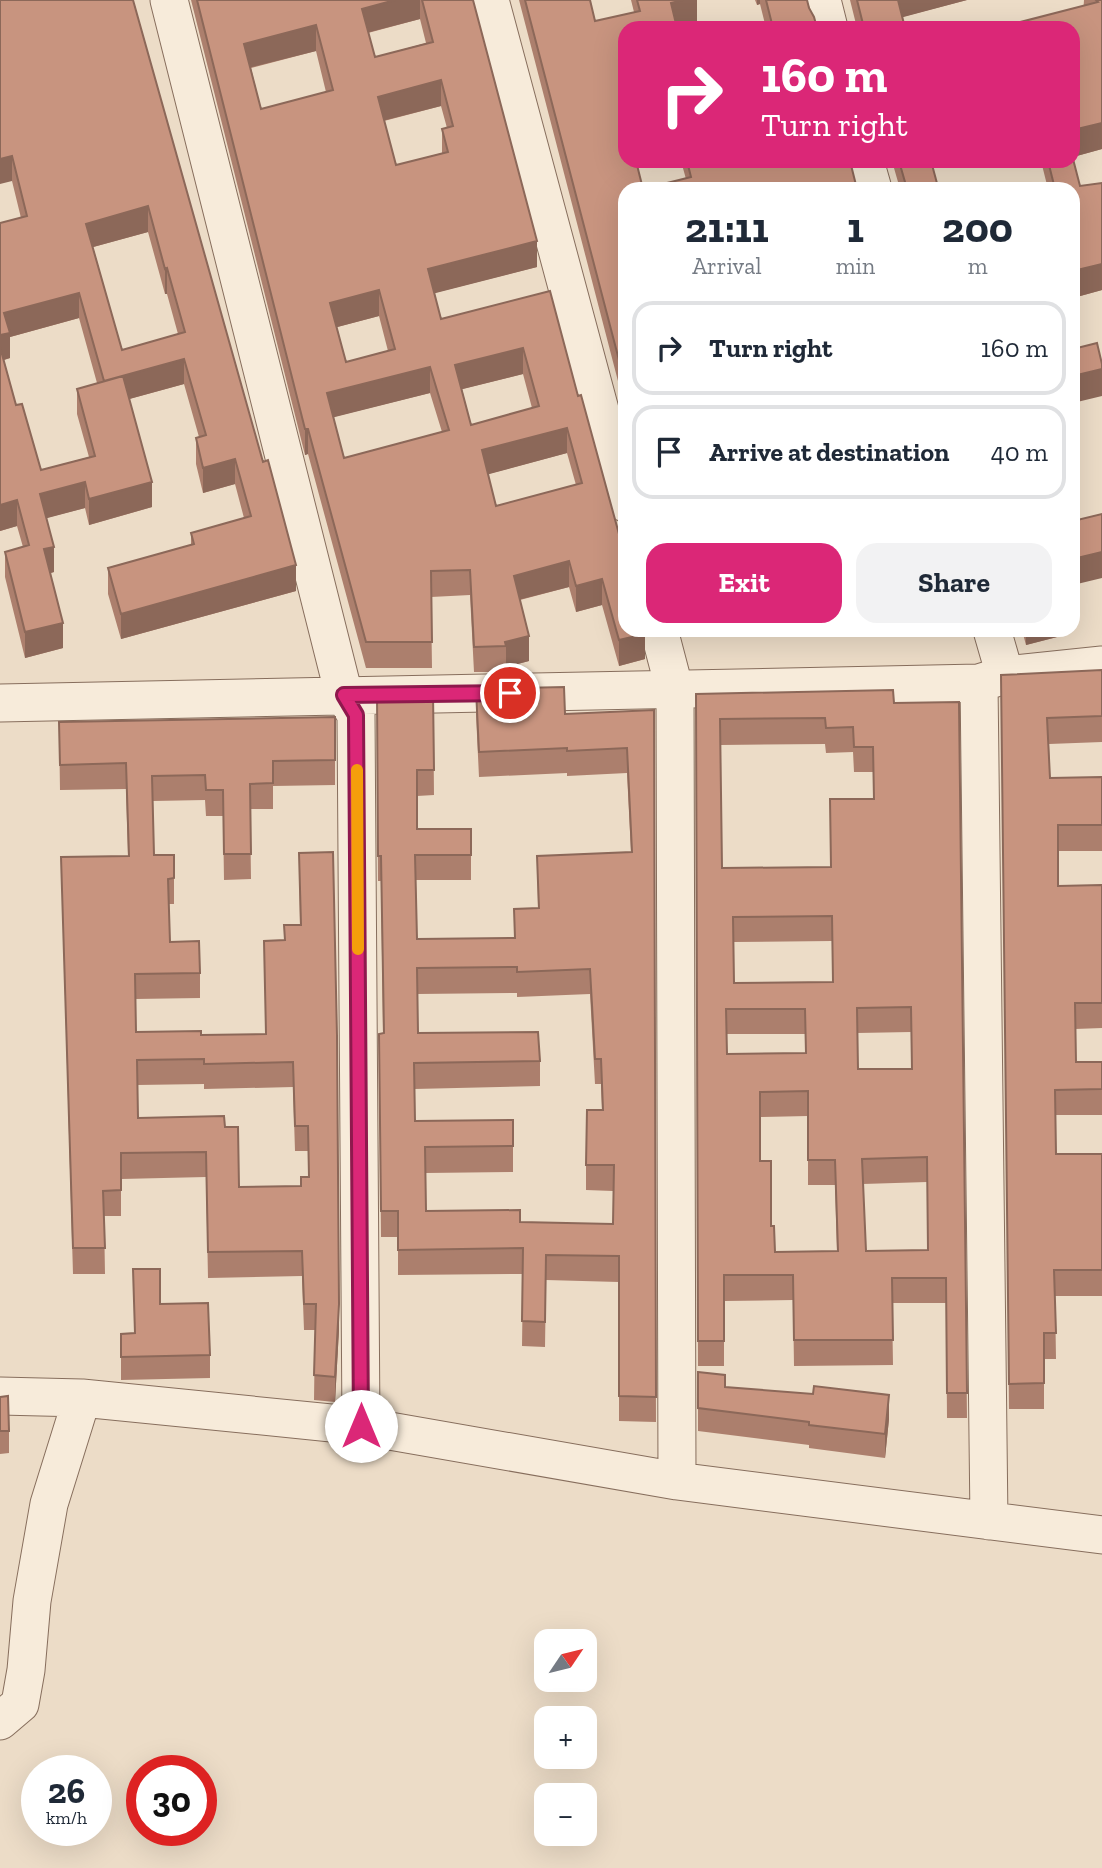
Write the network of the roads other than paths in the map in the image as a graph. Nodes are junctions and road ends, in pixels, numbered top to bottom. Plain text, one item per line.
1 (169, 0) edge
2 (490, 0) edge
3 (822, 0) edge
4 (827, 21) edge
5 (618, 477) edge
6 (661, 637) edge
7 (992, 637) edge
8 (1102, 665) edge
9 (992, 679) junction
10 (675, 691) junction
11 (344, 695) junction
12 (0, 703) edge
13 (0, 1396) edge
14 (82, 1398) junction
15 (361, 1426) junction
16 (677, 1481) junction
17 (989, 1521) junction
18 (1102, 1535) edge
19 (0, 1721) edge

1 - 11 street
2 - 5 street
3 - 4 street
6 - 10 street
7 - 9 street
8 - 9 street
9 - 10 street
9 - 17 street
10 - 11 street
10 - 16 street
11 - 12 street
11 - 15 street
13 - 14 street
14 - 15 street
14 - 19 street
15 - 16 street
16 - 17 street
17 - 18 street

